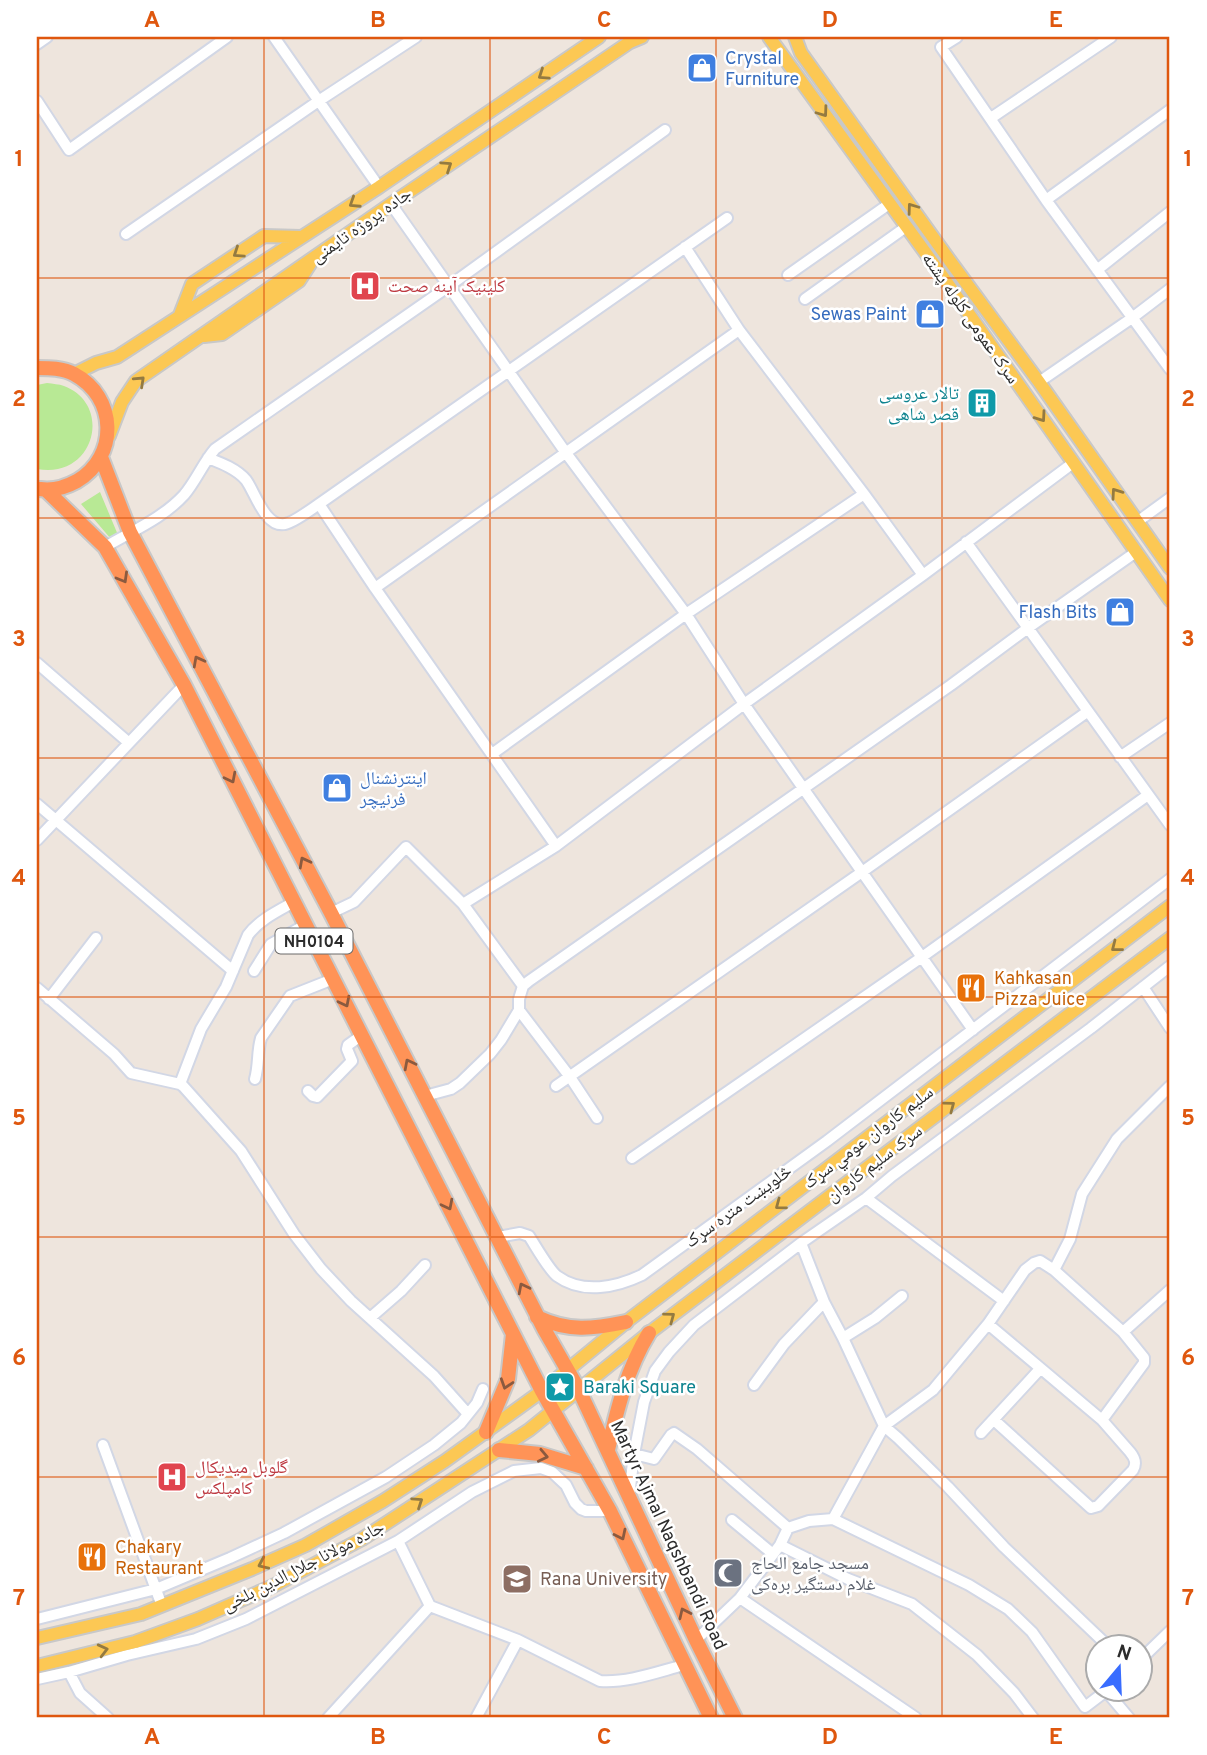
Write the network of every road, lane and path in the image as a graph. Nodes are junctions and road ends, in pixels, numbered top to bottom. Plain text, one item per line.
1 (47, 37) edge
2 (227, 37) edge
3 (274, 37) edge
4 (416, 37) edge
5 (599, 37) edge
6 (642, 37) edge
7 (769, 37) edge
8 (795, 37) edge
9 (957, 37) edge
10 (1111, 37) edge
11 (37, 44) edge
12 (320, 100) junction
13 (37, 101) edge
14 (1170, 110) edge
15 (991, 118) junction
16 (665, 130) dead end
17 (379, 187) junction
18 (1046, 200) junction
19 (391, 204) junction
20 (889, 204) junction
21 (1170, 212) edge
22 (727, 218) dead end
23 (906, 227) junction
24 (126, 234) dead end
25 (301, 237) junction
26 (685, 247) junction
27 (1097, 270) junction
28 (788, 275) dead end
29 (449, 286) junction
30 (1170, 289) edge
31 (805, 299) dead end
32 (180, 316) junction
33 (1132, 318) junction
34 (739, 330) junction
35 (37, 368) edge
36 (1170, 369) edge
37 (509, 371) junction
38 (74, 374) junction
39 (1039, 382) junction
40 (107, 439) junction
41 (566, 453) junction
42 (101, 457) junction
43 (208, 458) junction
44 (1073, 463) junction
45 (42, 489) edge
46 (864, 494) junction
47 (1170, 498) edge
48 (319, 504) junction
49 (1137, 522) junction
50 (130, 532) junction
51 (966, 542) junction
52 (105, 547) junction
53 (1136, 552) junction
54 (1170, 568) edge
55 (923, 575) junction
56 (375, 588) junction
57 (1170, 600) edge
58 (686, 614) junction
59 (1028, 628) junction
60 (37, 663) edge
61 (184, 685) junction
62 (744, 704) junction
63 (1087, 712) junction
64 (1170, 723) edge
65 (128, 742) junction
66 (492, 754) junction
67 (1120, 757) junction
68 (803, 789) junction
69 (1148, 795) junction
70 (37, 804) edge
71 (55, 821) junction
72 (1170, 825) edge
73 (37, 839) edge
74 (556, 846) junction
75 (862, 872) junction
76 (1170, 879) edge
77 (294, 902) junction
78 (463, 904) junction
79 (1170, 906) edge
80 (331, 913) junction
81 (306, 925) junction
82 (96, 938) dead end
83 (1170, 938) edge
84 (922, 957) junction
85 (1170, 965) edge
86 (233, 971) junction
87 (254, 971) dead end
88 (333, 979) junction
89 (523, 986) junction
90 (1143, 987) junction
91 (37, 989) edge
92 (49, 999) junction
93 (519, 1010) junction
94 (1170, 1028) edge
95 (973, 1030) junction
96 (362, 1035) junction
97 (570, 1077) junction
98 (255, 1079) dead end
99 (180, 1084) junction
100 (556, 1086) dead end
101 (1170, 1086) edge
102 (308, 1091) dead end
103 (425, 1096) junction
104 (597, 1118) dead end
105 (632, 1158) dead end
106 (866, 1198) junction
107 (498, 1237) junction
108 (801, 1243) junction
109 (425, 1265) dead end
110 (1054, 1270) junction
111 (1170, 1290) edge
112 (902, 1296) dead end
113 (1004, 1301) junction
114 (824, 1302) junction
115 (537, 1317) junction
116 (370, 1318) junction
117 (626, 1322) junction
118 (988, 1324) junction
119 (1123, 1332) junction
120 (514, 1333) junction
121 (649, 1333) junction
122 (843, 1338) junction
123 (1040, 1369) junction
124 (567, 1370) junction
125 (754, 1385) dead end
126 (483, 1389) dead end
127 (579, 1390) junction
128 (542, 1391) junction
129 (554, 1411) junction
130 (468, 1414) junction
131 (993, 1420) junction
132 (1102, 1420) junction
133 (884, 1426) junction
134 (486, 1432) junction
135 (981, 1433) dead end
136 (103, 1445) dead end
137 (499, 1450) junction
138 (608, 1450) junction
139 (634, 1454) junction
140 (586, 1468) junction
141 (462, 1473) junction
142 (472, 1492) junction
143 (629, 1496) junction
144 (610, 1511) junction
145 (833, 1519) junction
146 (732, 1520) dead end
147 (788, 1528) junction
148 (398, 1541) junction
149 (776, 1549) junction
150 (156, 1589) junction
151 (740, 1598) junction
152 (162, 1606) junction
153 (430, 1606) junction
154 (37, 1619) edge
155 (1170, 1631) edge
156 (1092, 1632) edge
157 (37, 1638) edge
158 (518, 1640) junction
159 (696, 1640) junction
160 (1154, 1646) edge
161 (684, 1665) junction
162 (37, 1666) edge
163 (69, 1672) junction
164 (37, 1679) edge
165 (1092, 1702) edge
166 (1117, 1702) edge
167 (108, 1718) edge
168 (328, 1718) edge
169 (476, 1718) edge
170 (711, 1718) edge
171 (735, 1718) edge
172 (916, 1718) edge
173 (1032, 1718) edge
174 (1129, 1718) edge

1 - 11 street
2 - 13 street
3 - 12 street
4 - 12 street
5 -> 17 main road, جاده پروژه تایمنی
19 -> 6 main road, جاده پروژه تایمنی
7 -> 20 main road, سرک عمومی کلوله پشته
39 -> 8 main road, سرک عمومی کلوله پشته
9 - 15 street
10 - 15 street
12 - 17 street
12 - 24 street
14 - 18 street
15 - 18 street
16 - 29 street
17 -> 25 main road, جاده پروژه تایمنی
18 - 27 street
19 - 29 street
40 -> 19 main road, جاده پروژه تایمنی
20 - 23 main road, سرک عمومی کلوله پشته
20 - 28 street
21 - 27 street
22 - 26 street
23 - 31 street
23 -> 44 main road, سرک عمومی کلوله پشته
25 - 32 main road, جاده پروژه تایمنی
25 -> 32 main road
26 - 34 street
26 - 37 street
27 - 33 street
29 - 37 street
29 - 43 street
30 - 33 street
32 - 38 main road, جاده پروژه تایمنی
33 - 36 street
33 - 39 street
34 - 41 street
34 - 46 street
35 - 38 highway
37 - 41 street
37 - 48 street
38 - 40 highway, NH0104
49 -> 39 main road, سرک عمومی کلوله پشته
40 - 42 highway, NH0104
41 - 56 street
41 - 58 street
42 - 45 highway, NH0104
42 - 50 highway, NH0104
43 - 48 street
43 - 50 street
44 - 51 street
44 - 53 main road, سرک عمومی کلوله پشته
45 - 52 highway, NH0104
46 - 55 street
46 - 58 street
47 - 49 street
48 - 56 street
49 - 54 main road, سرک عمومی کلوله پشته
50 - 52 street
80 -> 50 highway, NH0104
51 - 55 street
51 - 59 street
52 -> 61 highway, NH0104
53 - 57 main road, سرک عمومی کلوله پشته
53 - 59 street
55 - 62 street
56 - 66 street
58 - 62 street
58 - 66 street
59 - 63 street
59 - 68 street
60 - 65 street
61 - 65 street
61 -> 77 highway, NH0104
62 - 68 street
62 - 74 street
63 - 67 street
63 - 75 street
64 - 67 street
65 - 71 street
66 - 74 street
67 - 69 street
68 - 75 street
68 - 89 street
69 - 72 street
69 - 84 street
70 - 71 street
71 - 73 street
71 - 86 street
74 - 78 street
75 - 84 street
75 - 97 street
76 - 95 street, څلویښت متره سړک
77 - 81 highway, NH0104
77 - 86 street
78 - 80 street
78 - 89 street
79 -> 117 main road, سلیم کاروان عومي سړک
103 -> 80 highway, NH0104
81 - 87 street
81 - 88 highway, NH0104
82 - 92 street
121 -> 83 main road, سرک سلیم کاروان
84 - 95 street
84 - 105 street
85 - 90 street
86 - 99 street
88 -> 96 highway, NH0104
88 - 98 street
89 - 93 street
90 - 94 street
90 - 106 street
91 - 92 street
92 - 99 street
93 - 97 street
93 - 103 street
95 - 107 street, څلویښت متره سړک
96 - 102 street
96 -> 120 highway, NH0104
97 - 100 street
97 - 104 street
99 - 116 street
101 - 110 street
103 - 107 highway, NH0104
106 - 108 street
106 - 113 street
115 -> 107 highway, NH0104
108 - 114 street
108 - 139 street
109 - 116 street
110 - 113 street
110 - 119 street
111 - 119 street
112 - 122 street
113 - 118 street
114 - 122 street
114 - 125 street
115 - 117 highway
115 - 124 highway, NH0104
116 - 130 street
117 - 124 main road, سلیم کاروان عومي سړک
118 - 123 street
118 - 133 street
119 - 132 street
120 - 128 highway, NH0104
120 -> 134 highway
121 - 127 main road, سرک سلیم کاروان
121 - 138 highway
122 - 133 street
123 - 131 street
123 - 132 street
124 - 127 highway, Martyr Ajmal Naqshbandi Road / NH0104
124 - 128 main road, جاده مولانا جلال‌الدین بلخی
126 - 130 street
127 - 129 main road, جاده مولانا جلال‌الدین بلخی
127 - 138 highway, Martyr Ajmal Naqshbandi Road / NH0104
128 - 129 highway, NH0104
128 - 134 main road, جاده مولانا جلال‌الدین بلخی
129 - 137 main road, جاده مولانا جلال‌الدین بلخی
129 - 140 highway, NH0104
130 - 150 street
131 - 132 street
131 - 135 street
133 - 145 street
133 - 156 street
134 -> 152 main road, جاده مولانا جلال‌الدین بلخی
136 - 150 street
137 -> 140 highway
137 - 141 main road, جاده مولانا جلال‌الدین بلخی
138 - 143 highway, Martyr Ajmal Naqshbandi Road / NH0104
139 - 143 street
139 - 147 street
140 - 144 highway, NH0104
141 - 142 street
162 -> 141 main road, جاده مولانا جلال‌الدین بلخی
142 - 144 street
142 - 148 street
159 -> 143 highway, Martyr Ajmal Naqshbandi Road / NH0104
144 -> 161 highway, NH0104
145 - 147 street
145 - 165 street
146 - 149 street
147 - 149 street
148 - 153 street
148 - 163 street
149 - 151 street
149 - 173 street
150 - 152 street
150 - 154 street
151 - 159 street
151 - 172 street
152 - 157 main road, جاده مولانا جلال‌الدین بلخی
153 - 158 street
153 - 168 street
155 - 160 street
158 - 161 street
158 - 169 street
159 - 171 highway, Martyr Ajmal Naqshbandi Road / NH0104
161 - 170 highway, NH0104
163 - 164 street
163 - 167 street
166 - 174 street

